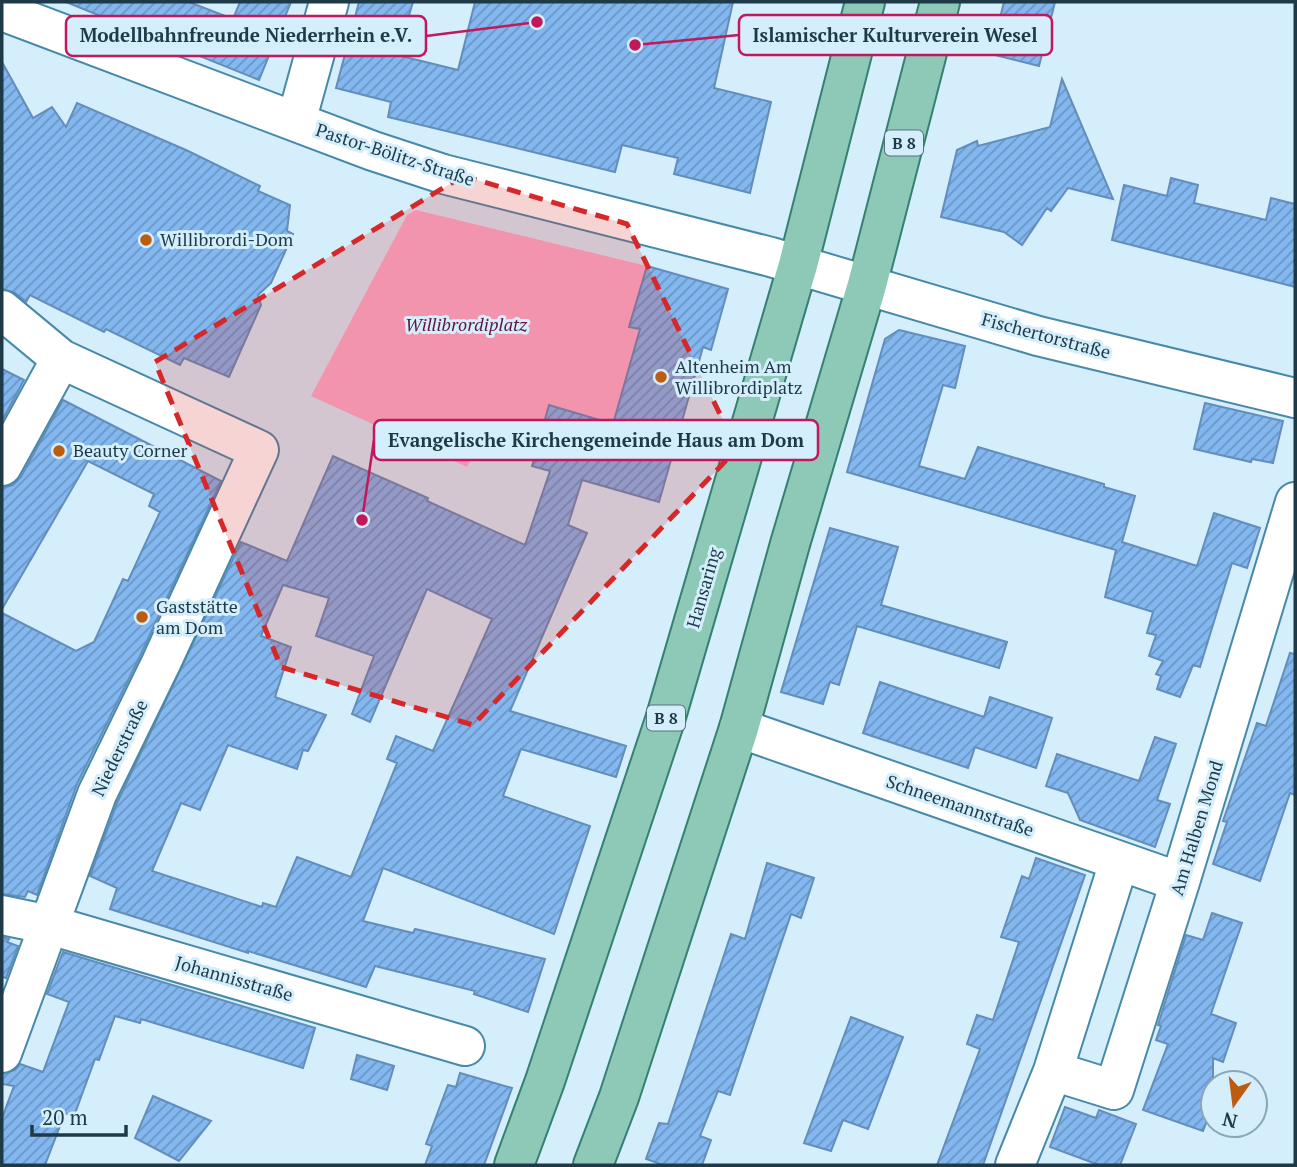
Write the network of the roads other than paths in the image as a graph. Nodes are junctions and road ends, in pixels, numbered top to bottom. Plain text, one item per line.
1 (329, 2) edge
2 (865, 2) edge
3 (940, 2) edge
4 (2, 11) edge
5 (296, 122) junction
6 (798, 265) junction
7 (867, 285) junction
8 (2, 310) edge
9 (61, 359) junction
10 (1295, 398) edge
11 (2, 466) edge
12 (1295, 502) edge
13 (739, 728) junction
14 (1119, 862) junction
15 (1180, 883) junction
16 (2, 915) edge
17 (50, 925) junction
18 (465, 1046) dead end
19 (2, 1053) edge
20 (1053, 1071) junction
21 (514, 1165) edge
22 (593, 1165) edge
23 (1016, 1165) edge

1 - 5 street
2 - 6 main road, Hansaring / B 8
3 - 7 main road, B 8
4 - 5 street, Pastor-Bölitz-Straße
5 - 6 street, Pastor-Bölitz-Straße
6 - 7 street, Fischertorstraße
6 - 21 main road, Hansaring / B 8
7 - 10 street, Fischertorstraße
7 - 13 main road, B 8
8 - 9 street
9 - 11 street
9 - 17 street, Niederstraße
12 - 15 street, Am Halben Mond
13 - 14 street, Schneemannstraße
13 - 22 main road, B 8
14 - 15 street, Schneemannstraße
14 - 20 street
15 - 20 street, Am Halben Mond
16 - 17 street, Johannisstraße
17 - 18 street, Johannisstraße
17 - 19 street, Niederstraße
20 - 23 street

